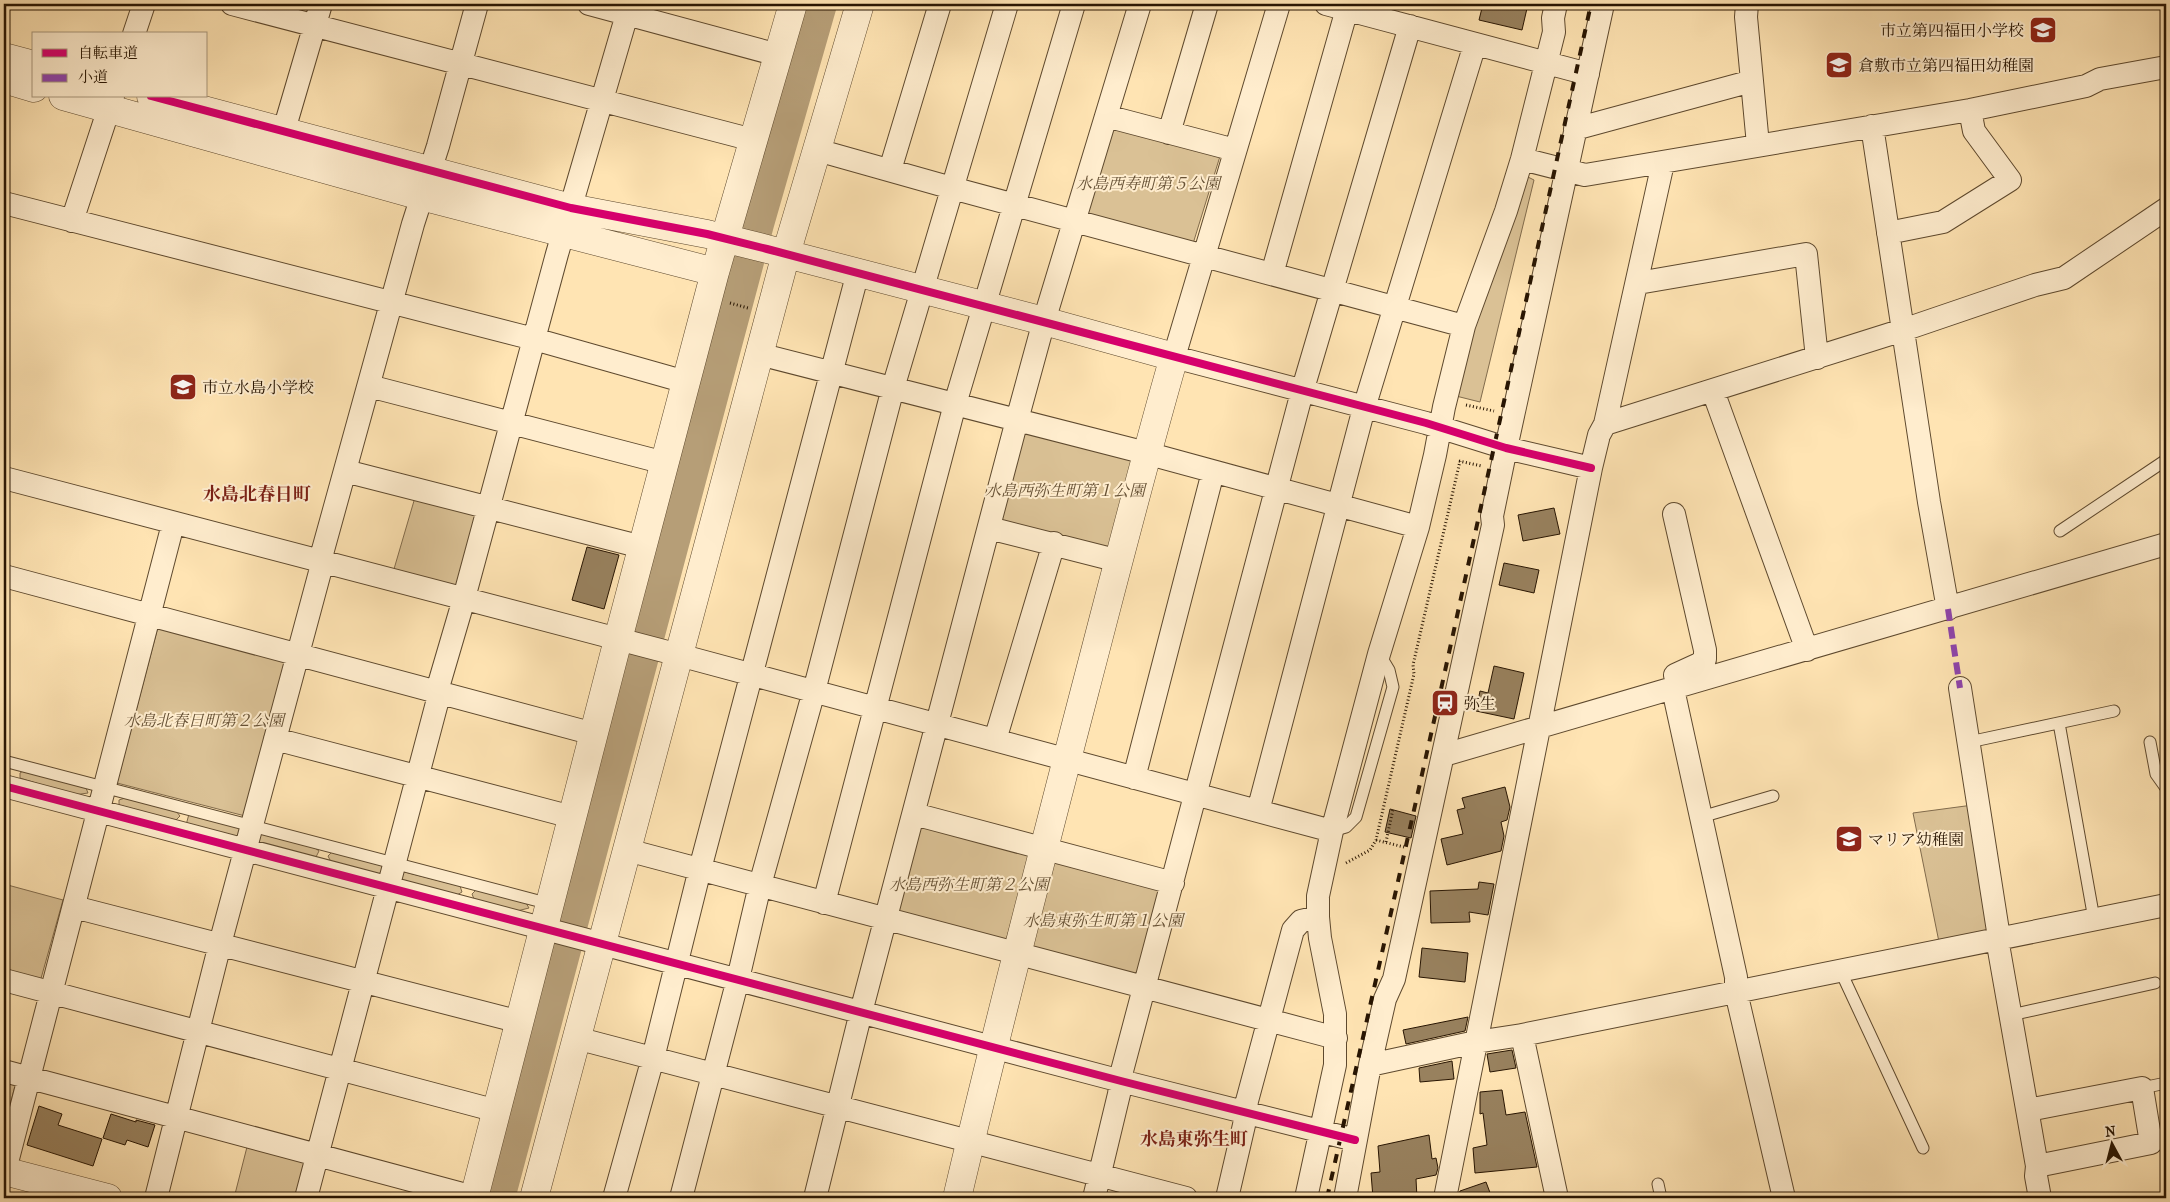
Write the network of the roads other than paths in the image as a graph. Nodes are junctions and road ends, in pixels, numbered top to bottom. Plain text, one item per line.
1 (144, 4) edge
2 (232, 4) edge
3 (321, 4) edge
4 (477, 4) edge
5 (588, 4) edge
6 (793, 4) edge
7 (860, 4) edge
8 (940, 4) edge
9 (1007, 4) edge
10 (1074, 4) edge
11 (1140, 4) edge
12 (1208, 4) edge
13 (1279, 4) edge
14 (1556, 4) edge
15 (1603, 4) edge
16 (1747, 4) edge
17 (1337, 7) edge
18 (628, 9) edge
19 (1410, 26) junction
20 (314, 27) junction
21 (135, 32) edge
22 (1475, 44) junction
23 (778, 55) junction
24 (4, 57) edge
25 (32, 64) edge
26 (460, 64) junction
27 (1546, 64) junction
28 (2166, 68) edge
29 (1588, 74) junction
30 (4, 79) edge
31 (1752, 81) junction
32 (32, 87) edge
33 (76, 98) edge
34 (156, 98) edge
35 (602, 100) junction
36 (110, 103) edge
37 (1970, 110) junction
38 (1106, 116) junction
39 (1872, 126) junction
40 (1575, 129) junction
41 (1169, 133) junction
42 (753, 140) junction
43 (280, 143) junction
44 (1758, 144) junction
45 (817, 150) junction
46 (1235, 150) junction
47 (1522, 159) junction
48 (1663, 162) junction
49 (890, 170) junction
50 (1566, 172) junction
51 (426, 184) junction
52 (952, 188) junction
53 (4, 203) edge
54 (1015, 205) junction
55 (2166, 209) edge
56 (567, 220) junction
57 (72, 221) junction
58 (1074, 221) junction
59 (1888, 233) junction
60 (611, 245) junction
61 (755, 246) junction
62 (1204, 256) junction
63 (715, 272) junction
64 (858, 272) junction
65 (1272, 274) junction
66 (1638, 283) junction
67 (922, 289) junction
68 (1333, 290) junction
69 (392, 302) junction
70 (985, 306) junction
71 (1395, 307) junction
72 (1044, 321) junction
73 (1464, 326) junction
74 (1903, 330) junction
75 (534, 339) junction
76 (759, 354) junction
77 (1174, 358) junction
78 (1817, 358) junction
79 (832, 372) junction
80 (686, 382) junction
81 (369, 386) junction
82 (892, 388) junction
83 (1713, 391) junction
84 (1302, 392) junction
85 (955, 404) junction
86 (1364, 408) junction
87 (1017, 420) junction
88 (511, 424) junction
89 (1605, 424) junction
90 (1440, 427) junction
91 (1506, 448) junction
92 (1146, 453) junction
93 (2166, 460) edge
94 (665, 463) junction
95 (1591, 468) junction
96 (345, 471) junction
97 (1213, 472) junction
98 (4, 478) edge
99 (1277, 488) junction
100 (1339, 506) junction
101 (488, 507) junction
102 (1674, 514) dead end
103 (174, 524) junction
104 (1418, 527) junction
105 (989, 528) junction
106 (2060, 531) dead end
107 (1054, 543) junction
108 (2166, 544) edge
109 (642, 547) junction
110 (1119, 561) junction
111 (322, 562) junction
112 (4, 576) edge
113 (464, 599) junction
114 (1948, 609) junction
115 (150, 616) junction
116 (628, 642) junction
117 (1807, 650) junction
118 (670, 652) junction
119 (298, 655) junction
120 (752, 675) junction
121 (1675, 688) junction
122 (1960, 688) dead end
123 (814, 691) junction
124 (438, 692) junction
125 (876, 708) junction
126 (2114, 711) dead end
127 (2060, 723) junction
128 (937, 725) junction
129 (1541, 728) junction
130 (594, 734) junction
131 (275, 739) junction
132 (995, 740) junction
133 (1969, 742) junction
134 (2150, 742) dead end
135 (1444, 755) junction
136 (1067, 760) junction
137 (4, 761) edge
138 (416, 777) junction
139 (1134, 778) junction
140 (4, 786) edge
141 (103, 787) junction
142 (2166, 788) edge
143 (1196, 794) junction
144 (1773, 796) dead end
145 (99, 810) junction
146 (1258, 811) junction
147 (914, 814) junction
148 (572, 817) junction
149 (1700, 817) junction
150 (252, 826) junction
151 (1332, 831) junction
152 (1044, 848) junction
153 (246, 849) junction
154 (627, 850) junction
155 (394, 863) junction
156 (700, 869) junction
157 (1172, 883) junction
158 (760, 885) junction
159 (388, 886) junction
160 (824, 903) junction
161 (2166, 905) edge
162 (74, 907) junction
163 (1318, 917) junction
164 (886, 919) junction
165 (2094, 919) junction
166 (552, 921) junction
167 (1999, 940) junction
168 (594, 941) junction
169 (220, 944) junction
170 (1018, 954) junction
171 (677, 962) junction
172 (1841, 972) junction
173 (738, 979) junction
174 (4, 980) edge
175 (364, 983) junction
176 (2155, 983) dead end
177 (1144, 987) junction
178 (52, 992) junction
179 (1736, 992) junction
180 (861, 1012) junction
181 (2011, 1015) junction
182 (520, 1022) junction
183 (1269, 1022) junction
184 (198, 1032) junction
185 (1522, 1035) junction
186 (576, 1038) junction
187 (1336, 1038) junction
188 (1476, 1042) junction
189 (993, 1047) junction
190 (653, 1058) junction
191 (1370, 1065) junction
192 (342, 1069) junction
193 (4, 1071) edge
194 (714, 1074) junction
195 (29, 1077) junction
196 (1121, 1082) junction
197 (2166, 1084) edge
198 (2142, 1088) junction
199 (838, 1107) junction
200 (2028, 1110) junction
201 (497, 1111) junction
202 (1245, 1113) junction
203 (178, 1117) junction
204 (1322, 1132) junction
205 (1355, 1140) junction
206 (970, 1142) junction
207 (1922, 1148) dead end
208 (318, 1156) junction
209 (2037, 1166) junction
210 (4, 1172) edge
211 (1100, 1176) junction
212 (1658, 1184) dead end
213 (108, 1198) edge
214 (156, 1198) edge
215 (306, 1198) edge
216 (474, 1198) edge
217 (534, 1198) edge
218 (614, 1198) edge
219 (681, 1198) edge
220 (815, 1198) edge
221 (957, 1198) edge
222 (1094, 1198) edge
223 (1186, 1198) edge
224 (1227, 1198) edge
225 (1306, 1198) edge
226 (1345, 1198) edge
227 (1445, 1198) edge
228 (1557, 1198) edge
229 (1661, 1198) edge
230 (1784, 1198) edge
231 (2040, 1198) edge

1 - 21 street
2 - 20 street
3 - 20 street
4 - 26 street
5 - 18 street
6 - 23 street
7 - 45 street
8 - 49 street
9 - 52 street
10 - 54 street
11 - 38 street
12 - 41 street
13 - 46 street
14 - 27 street
15 - 29 street
16 - 31 street
17 - 19 street
17 - 65 street
18 - 23 street
18 - 35 street
19 - 22 street
19 - 68 street
20 - 26 street
20 - 43 street
22 - 27 street
22 - 71 street
23 - 42 street
24 - 25 street
26 - 35 street
26 - 51 street
27 - 29 street
27 - 47 street
28 - 37 street
29 - 40 street
30 - 32 street
31 - 40 street
31 - 44 street
33 - 36 street
34 - 43 street
35 - 42 street
35 - 56 street
36 - 43 street
36 - 57 street
37 - 39 street
37 - 59 street
38 - 41 street
38 - 58 street
39 - 44 street
39 - 59 street
40 - 50 street
41 - 46 street
42 - 61 street
43 - 51 street
44 - 48 street
45 - 49 street
45 - 61 street
46 - 62 street
47 - 50 street
47 - 73 street
48 - 50 street
48 - 66 street
49 - 52 street
50 - 91 street
51 - 56 street
51 - 69 street
52 - 54 street
52 - 67 street
53 - 57 street
54 - 58 street
54 - 70 street
55 - 74 street
56 - 60 street
56 - 61 street
56 - 75 street
57 - 69 street
58 - 62 street
58 - 72 street
59 - 74 street
60 - 61 street
60 - 63 street
61 - 63 street
61 - 64 street
61 - 76 street
62 - 65 street
62 - 77 street
63 - 80 street
64 - 67 street
64 - 79 street
65 - 68 street
66 - 78 street
66 - 89 street
67 - 70 street
67 - 82 street
68 - 71 street
68 - 84 street
69 - 75 street
69 - 81 street
70 - 72 street
70 - 85 street
71 - 73 street
71 - 86 street
72 - 77 street
72 - 87 street
73 - 90 street
74 - 78 street
74 - 114 street
75 - 80 street
75 - 88 street
76 - 79 street
76 - 118 street
77 - 84 street
77 - 92 street
78 - 83 street
79 - 82 street
79 - 120 street
80 - 94 street
81 - 88 street
81 - 96 street
82 - 85 street
82 - 123 street
83 - 89 street
83 - 117 street
84 - 86 street
84 - 99 street
85 - 87 street
85 - 125 street
86 - 90 street
86 - 100 street
87 - 92 street
87 - 105 street
88 - 94 street
88 - 101 street
89 - 95 street
90 - 91 street
90 - 104 street
91 - 95 street
91 - 135 street
92 - 97 street
92 - 110 street
93 - 106 lane
94 - 109 street
95 - 129 street
96 - 101 street
96 - 111 street
97 - 99 street
97 - 139 street
98 - 103 street
99 - 100 street
99 - 143 street
100 - 104 street
100 - 146 street
101 - 109 street
101 - 113 street
102 - 121 street
103 - 111 street
103 - 115 street
104 - 151 street
105 - 107 street
105 - 128 street
107 - 110 street
107 - 132 street
108 - 114 street
109 - 116 street
110 - 136 street
111 - 113 street
111 - 119 street
112 - 115 street
113 - 116 street
113 - 124 street
114 - 117 street
115 - 119 street
115 - 141 street
116 - 118 street
116 - 130 street
117 - 121 street
118 - 120 street
118 - 154 street
119 - 124 street
119 - 131 street
120 - 123 street
120 - 156 street
121 - 129 street
121 - 149 street
122 - 133 street
123 - 125 street
123 - 158 street
124 - 130 street
124 - 138 street
125 - 128 street
125 - 160 street
126 - 127 lane
127 - 133 lane
127 - 165 lane
128 - 132 street
128 - 147 street
129 - 135 street
129 - 188 street
130 - 148 street
131 - 138 street
131 - 150 street
132 - 136 street
133 - 167 street
134 - 142 lane
135 - 191 street
136 - 139 street
136 - 152 street
137 - 141 lane
138 - 148 street
138 - 155 street
139 - 143 street
140 - 145 street
141 - 145 street
141 - 150 lane
143 - 146 street
143 - 157 street
144 - 149 lane
145 - 153 street
145 - 162 street
146 - 151 street
147 - 152 street
147 - 164 street
148 - 166 street
149 - 179 street
150 - 153 street
150 - 155 lane
151 - 163 street
152 - 157 street
152 - 170 street
153 - 159 street
153 - 169 street
154 - 156 street
154 - 168 street
155 - 159 street
155 - 166 lane
156 - 158 street
156 - 171 street
157 - 177 street
158 - 160 street
158 - 173 street
159 - 166 street
159 - 175 street
160 - 164 street
161 - 165 street
162 - 169 street
162 - 178 street
163 - 183 street
163 - 187 street
164 - 170 street
164 - 180 street
165 - 167 street
166 - 168 street
166 - 182 street
167 - 172 street
167 - 181 street
168 - 171 street
168 - 186 street
169 - 175 street
169 - 184 street
170 - 177 street
170 - 189 street
171 - 173 street
171 - 190 street
172 - 179 street
172 - 207 lane
173 - 180 street
173 - 194 street
174 - 178 street
175 - 182 street
175 - 192 street
176 - 181 lane
177 - 183 street
177 - 196 street
178 - 184 street
178 - 195 street
179 - 185 street
179 - 230 street
180 - 189 street
180 - 199 street
181 - 200 street
182 - 201 street
183 - 187 street
183 - 202 street
184 - 192 street
184 - 203 street
185 - 188 street
185 - 228 street
186 - 190 street
186 - 217 street
187 - 204 street
188 - 191 street
188 - 227 street
189 - 196 street
189 - 206 street
190 - 194 street
190 - 218 street
191 - 205 street
192 - 201 street
192 - 208 street
193 - 195 street
194 - 199 street
194 - 219 street
195 - 203 street
195 - 210 street
196 - 202 street
196 - 211 street
197 - 198 lane
198 - 200 street
198 - 209 street
199 - 206 street
199 - 220 street
200 - 209 street
201 - 216 street
202 - 204 street
202 - 224 street
203 - 208 street
203 - 214 street
204 - 205 street
204 - 225 street
205 - 226 street
206 - 211 street
206 - 221 street
208 - 215 street
208 - 216 street
209 - 231 street
210 - 213 street
211 - 222 street
211 - 223 street
212 - 229 lane

